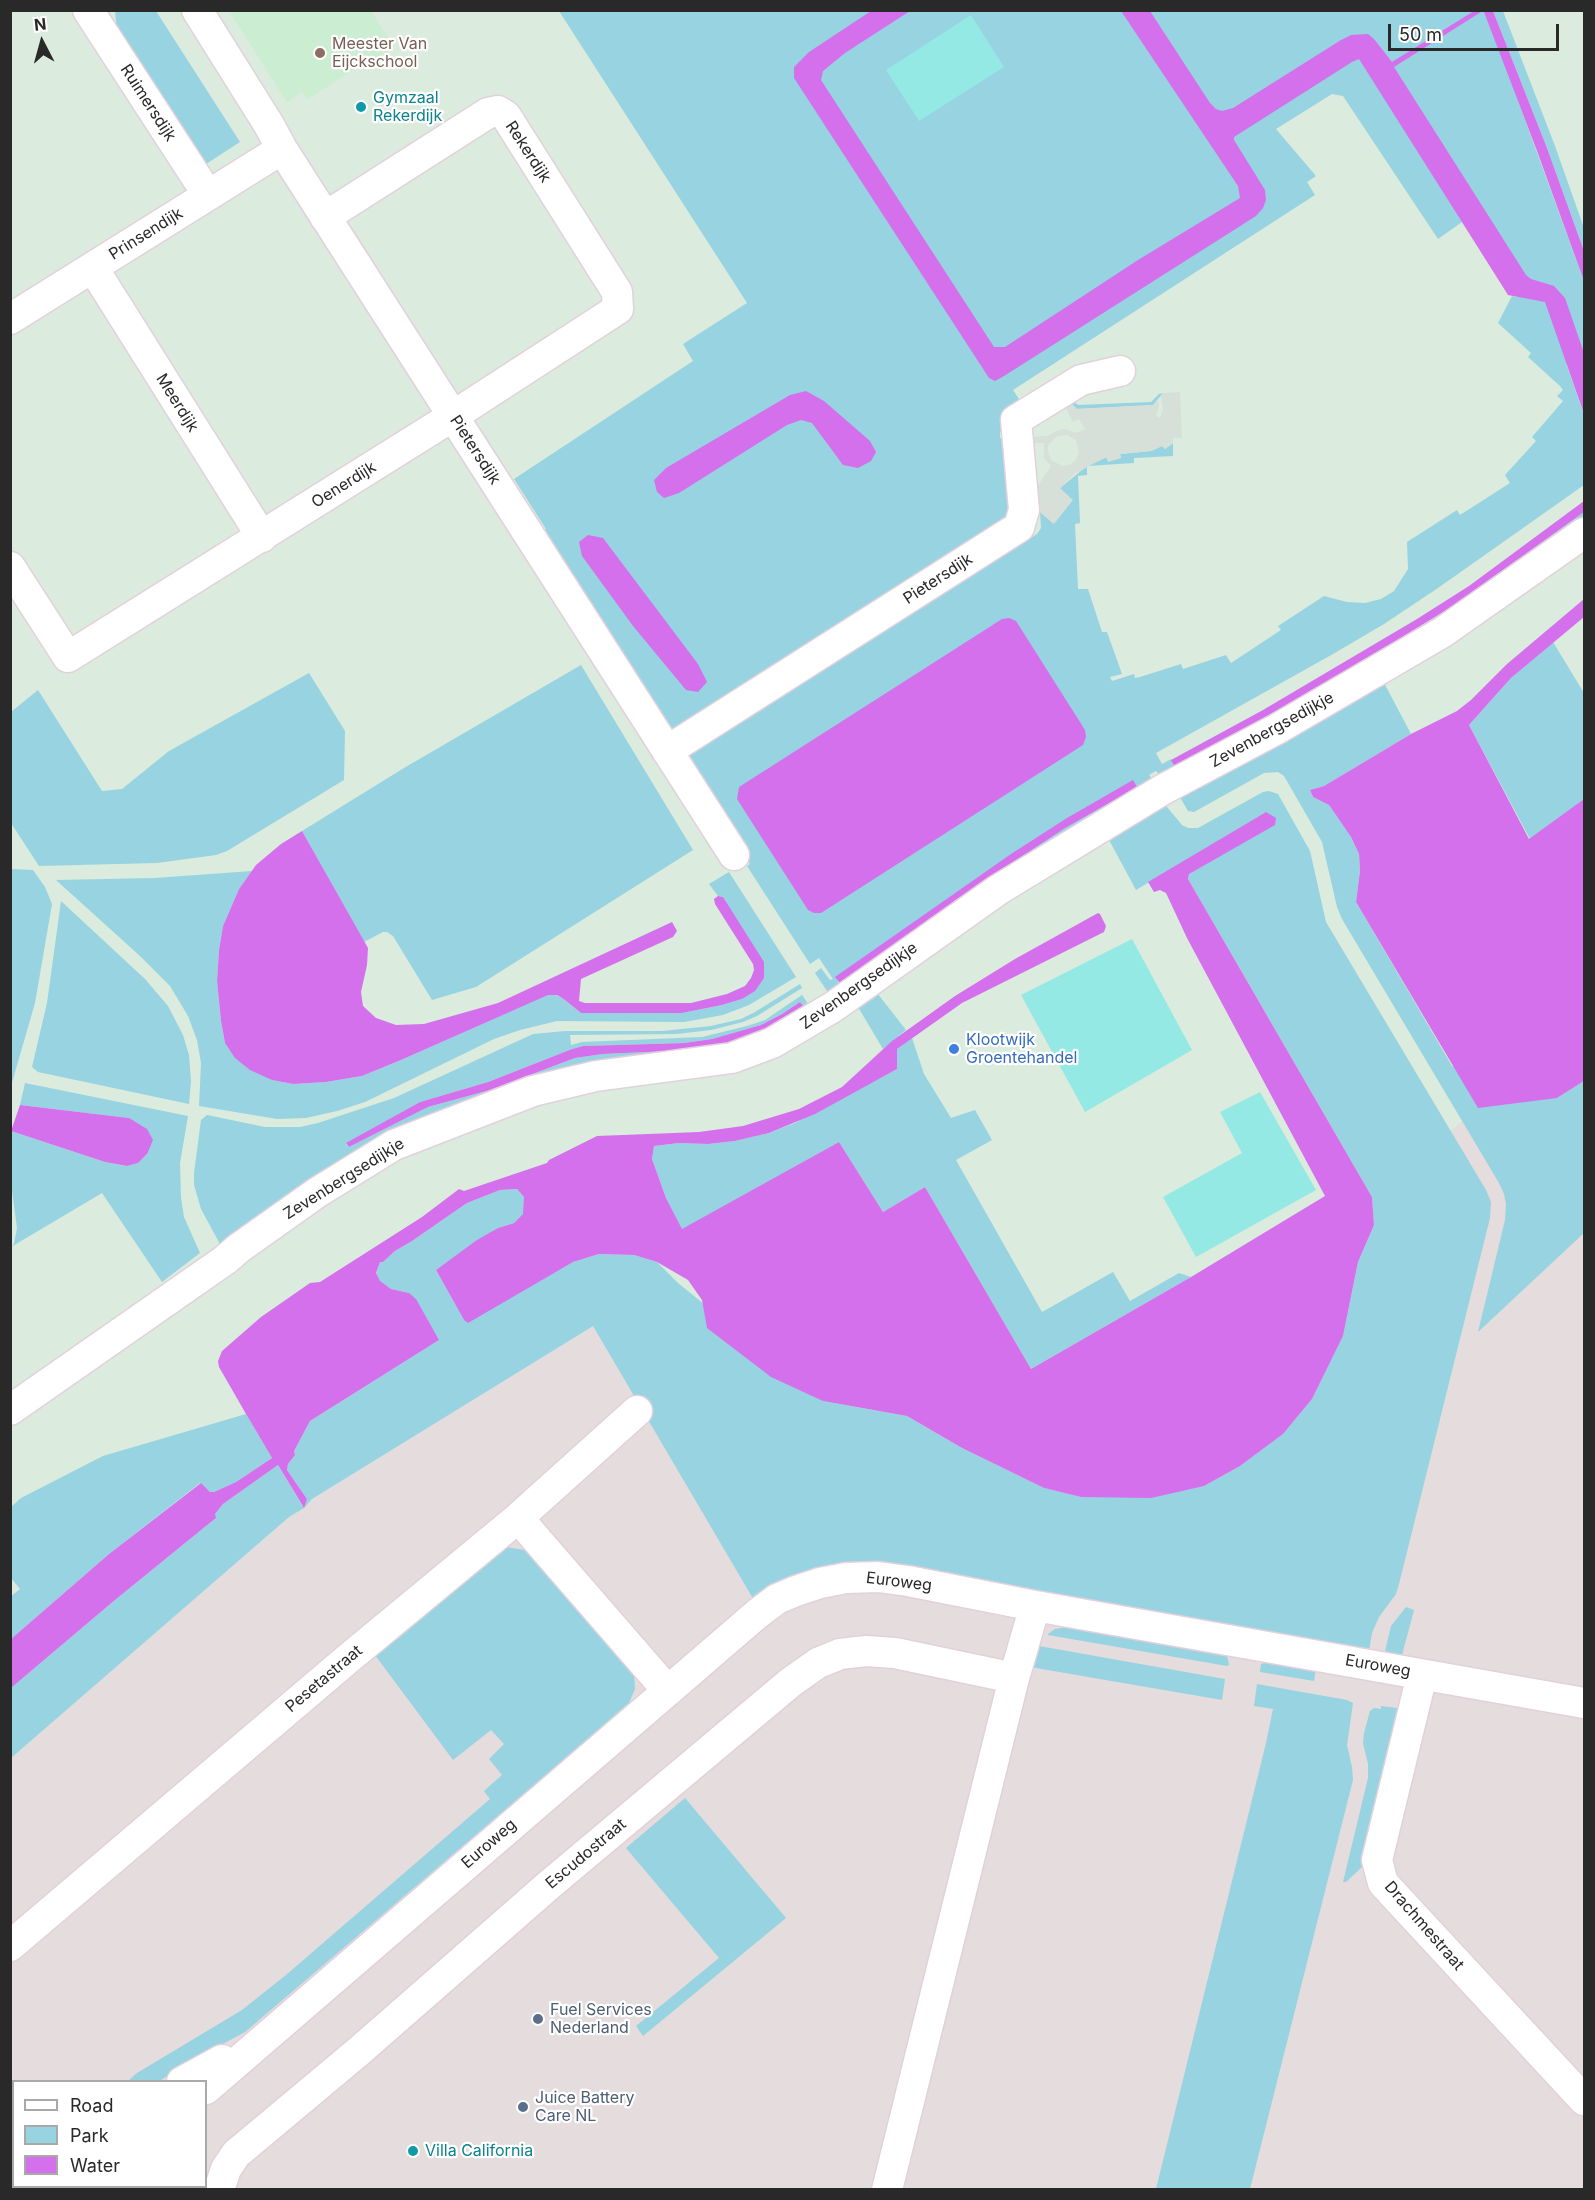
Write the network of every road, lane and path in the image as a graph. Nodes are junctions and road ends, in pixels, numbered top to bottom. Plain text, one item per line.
1 (88, 10) edge
2 (197, 10) edge
3 (282, 149) junction
4 (208, 195) junction
5 (325, 217) junction
6 (93, 268) junction
7 (618, 309) joint
8 (10, 319) edge
9 (1120, 371) dead end
10 (453, 416) junction
11 (1584, 533) edge
12 (262, 537) junction
13 (10, 567) edge
14 (667, 751) junction
15 (734, 855) dead end
16 (10, 1410) edge
17 (637, 1411) dead end
18 (518, 1518) junction
19 (1035, 1606) junction
20 (1422, 1675) junction
21 (1014, 1678) junction
22 (668, 1691) junction
23 (1584, 1702) edge
24 (10, 1946) edge
25 (262, 2039) junction
26 (186, 2080) edge
27 (207, 2088) edge
28 (1584, 2100) edge
29 (219, 2190) edge
30 (887, 2190) edge

1 - 4 street, Ruimersdijk
2 - 3 street
3 - 4 street, Prinsendijk
3 - 5 street, Pietersdijk
4 - 6 street, Prinsendijk
5 - 7 street, Rekerdijk
5 - 10 street, Pietersdijk
6 - 8 street, Prinsendijk
6 - 12 street, Meerdijk
7 - 10 street, Oenerdijk
9 - 14 street, Pietersdijk
10 - 12 street, Oenerdijk
10 - 14 street, Pietersdijk
11 - 16 street, Zevenbergsedijkje
12 - 13 street, Oenerdijk
14 - 15 street, Pietersdijk
17 - 18 street, Pesetastraat
18 - 22 street
18 - 24 street, Pesetastraat
19 - 20 street, Euroweg
19 - 21 street
19 - 22 street, Euroweg
20 - 23 street, Euroweg
20 - 28 street, Drachmestraat
21 - 29 street, Escudostraat
21 - 30 street
22 - 25 street, Euroweg
25 - 26 street, Euroweg
25 - 27 street, Euroweg

